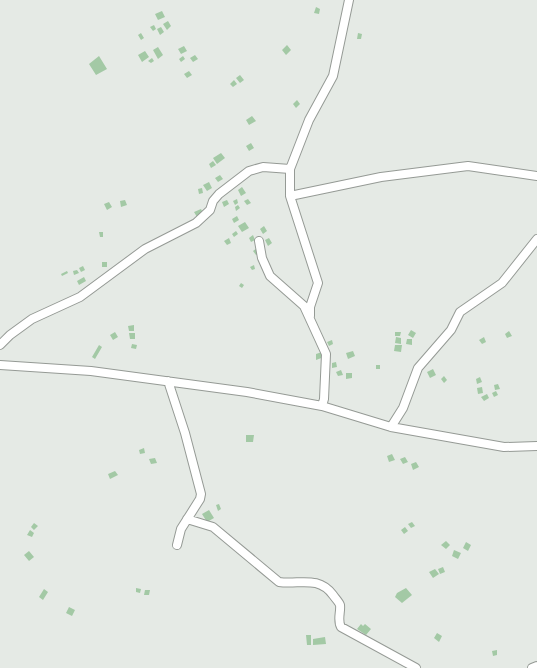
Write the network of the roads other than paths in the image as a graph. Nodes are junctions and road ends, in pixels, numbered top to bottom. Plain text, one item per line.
1 (349, 0) edge
2 (345, 31) dead end
3 (290, 169) junction
4 (537, 176) edge
5 (290, 196) junction
6 (537, 238) edge
7 (259, 241) dead end
8 (310, 316) junction
9 (0, 345) edge
10 (0, 365) edge
11 (168, 381) junction
12 (322, 406) junction
13 (391, 427) junction
14 (537, 446) edge
15 (187, 519) junction
16 (177, 545) dead end
17 (537, 666) edge
18 (416, 668) edge
19 (532, 668) edge

1 - 2 street
1 - 3 street
3 - 5 street
3 - 9 street
4 - 5 street
5 - 8 street
6 - 13 street
7 - 8 street
8 - 12 street
10 - 11 street
11 - 12 street
11 - 15 street
12 - 13 street
13 - 14 street
15 - 16 street
15 - 18 street
17 - 19 street

